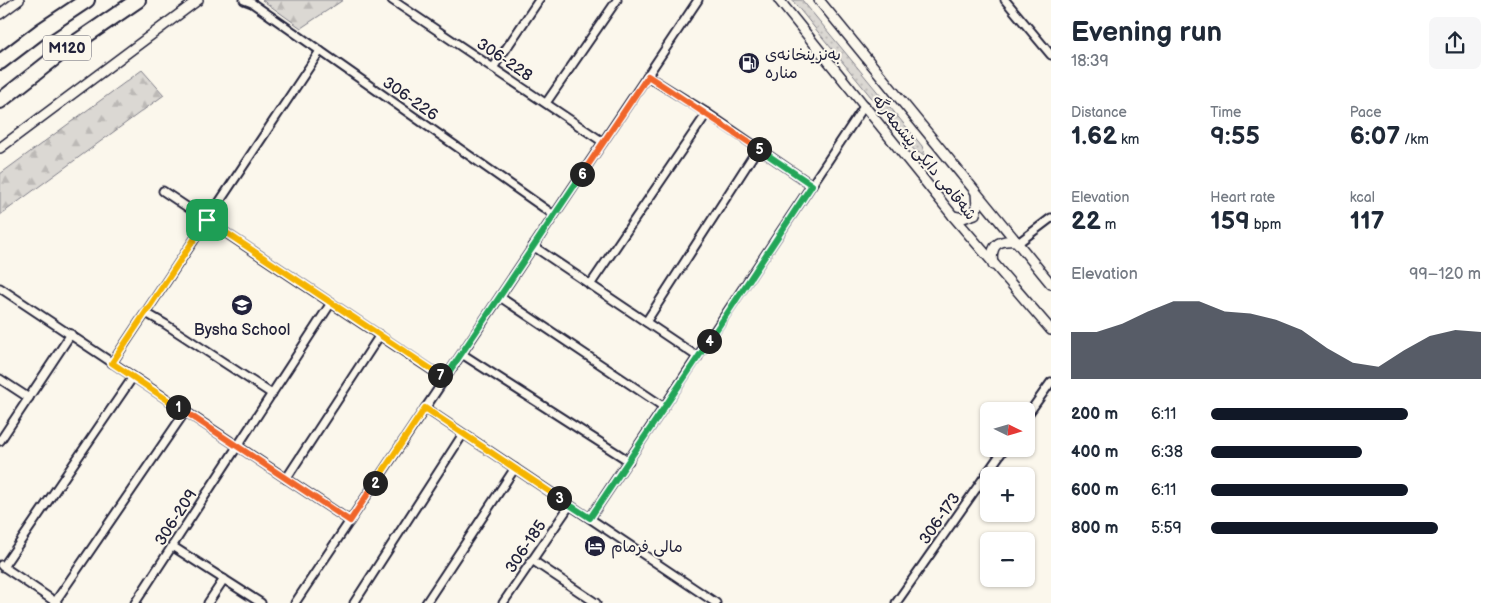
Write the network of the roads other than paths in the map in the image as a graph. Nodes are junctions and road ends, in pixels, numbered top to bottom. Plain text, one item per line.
1 (19, 0) edge
2 (87, 0) edge
3 (138, 0) edge
4 (198, 0) edge
5 (244, 0) edge
6 (392, 0) edge
7 (539, 0) edge
8 (617, 0) edge
9 (698, 0) edge
10 (779, 0) edge
11 (819, 0) edge
12 (1005, 0) edge
13 (251, 2) edge
14 (0, 14) edge
15 (1048, 46) edge
16 (320, 51) junction
17 (1051, 55) edge
18 (0, 62) edge
19 (493, 68) junction
20 (648, 76) junction
21 (0, 101) edge
22 (546, 103) junction
23 (865, 105) junction
24 (707, 113) junction
25 (603, 142) junction
26 (0, 148) edge
27 (758, 148) junction
28 (812, 185) junction
29 (163, 191) dead end
30 (976, 192) junction
31 (554, 215) junction
32 (953, 216) junction
33 (1051, 218) edge
34 (207, 220) junction
35 (1017, 242) junction
36 (533, 246) junction
37 (994, 265) junction
38 (1051, 284) edge
39 (590, 285) junction
40 (0, 288) edge
41 (500, 297) junction
42 (331, 303) junction
43 (146, 313) junction
44 (646, 322) junction
45 (1051, 330) edge
46 (71, 334) junction
47 (380, 335) junction
48 (462, 354) junction
49 (698, 357) junction
50 (112, 363) junction
51 (132, 377) junction
52 (445, 378) junction
53 (0, 379) edge
54 (1051, 382) edge
55 (272, 394) junction
56 (29, 398) junction
57 (1035, 404) edge
58 (664, 407) junction
59 (425, 408) junction
60 (185, 412) junction
61 (463, 434) junction
62 (0, 441) edge
63 (237, 447) junction
64 (998, 458) edge
65 (629, 461) junction
66 (515, 468) junction
67 (286, 479) junction
68 (570, 505) junction
69 (590, 518) junction
70 (350, 521) junction
71 (172, 546) junction
72 (532, 560) junction
73 (2, 565) edge
74 (224, 579) junction
75 (297, 602) edge
76 (56, 603) edge
77 (135, 603) edge
78 (208, 603) edge
79 (261, 603) edge
80 (354, 603) edge
81 (426, 603) edge
82 (503, 603) edge
83 (596, 603) edge
84 (716, 603) edge
85 (896, 603) edge

1 - 14 street
2 - 18 highway, M120
3 - 21 highway, M120
4 - 26 street
5 - 13 street, 306-226
6 - 19 street, 306-228
7 - 19 street
8 - 22 street
9 - 20 street
10 - 23 street, شەقامی دایکی پێشمەرگە
11 - 30 street, شەقامی دایکی پێشمەرگە
12 - 15 street
13 - 16 street, 306-226
15 - 17 street
16 - 31 street, 306-226
16 - 34 street
19 - 22 street, 306-228
20 - 24 street
20 - 25 street
22 - 25 street, 306-228
23 - 28 street
23 - 32 street, شەقامی دایکی پێشمەرگە
24 - 27 street
24 - 39 street
25 - 31 street
27 - 28 street
27 - 44 street
28 - 49 street
29 - 34 street
30 - 32 street
30 - 35 street, شەقامی دایکی پێشمەرگە
31 - 36 street
32 - 37 street, شەقامی دایکی پێشمەرگە
33 - 35 street
34 - 42 street
34 - 43 street
35 - 37 street
35 - 38 street, شەقامی دایکی پێشمەرگە
36 - 39 street
36 - 41 street
37 - 45 street, شەقامی دایکی پێشمەرگە
39 - 44 street
40 - 46 street
41 - 48 street
41 - 58 street
42 - 47 street
42 - 55 street, 306-209
43 - 50 street
43 - 55 street
44 - 49 street
46 - 50 street
46 - 56 street
47 - 52 street
47 - 67 street
48 - 52 street
48 - 65 street
49 - 58 street
50 - 51 street
51 - 60 street
51 - 73 street
52 - 59 street
53 - 56 street
54 - 57 street
55 - 63 street, 306-209
56 - 62 street
58 - 65 street
59 - 61 street
59 - 70 street
60 - 63 street
60 - 76 street
61 - 66 street
61 - 80 street
63 - 67 street
63 - 71 street, 306-209
64 - 85 street, 306-173
65 - 69 street
66 - 68 street
66 - 81 street
67 - 70 street
68 - 69 street
68 - 72 street, 306-185
69 - 84 street
70 - 75 street
71 - 74 street
71 - 77 street, 306-209
72 - 82 street, 306-185
72 - 83 street
73 - 76 street
74 - 78 street
74 - 79 street

